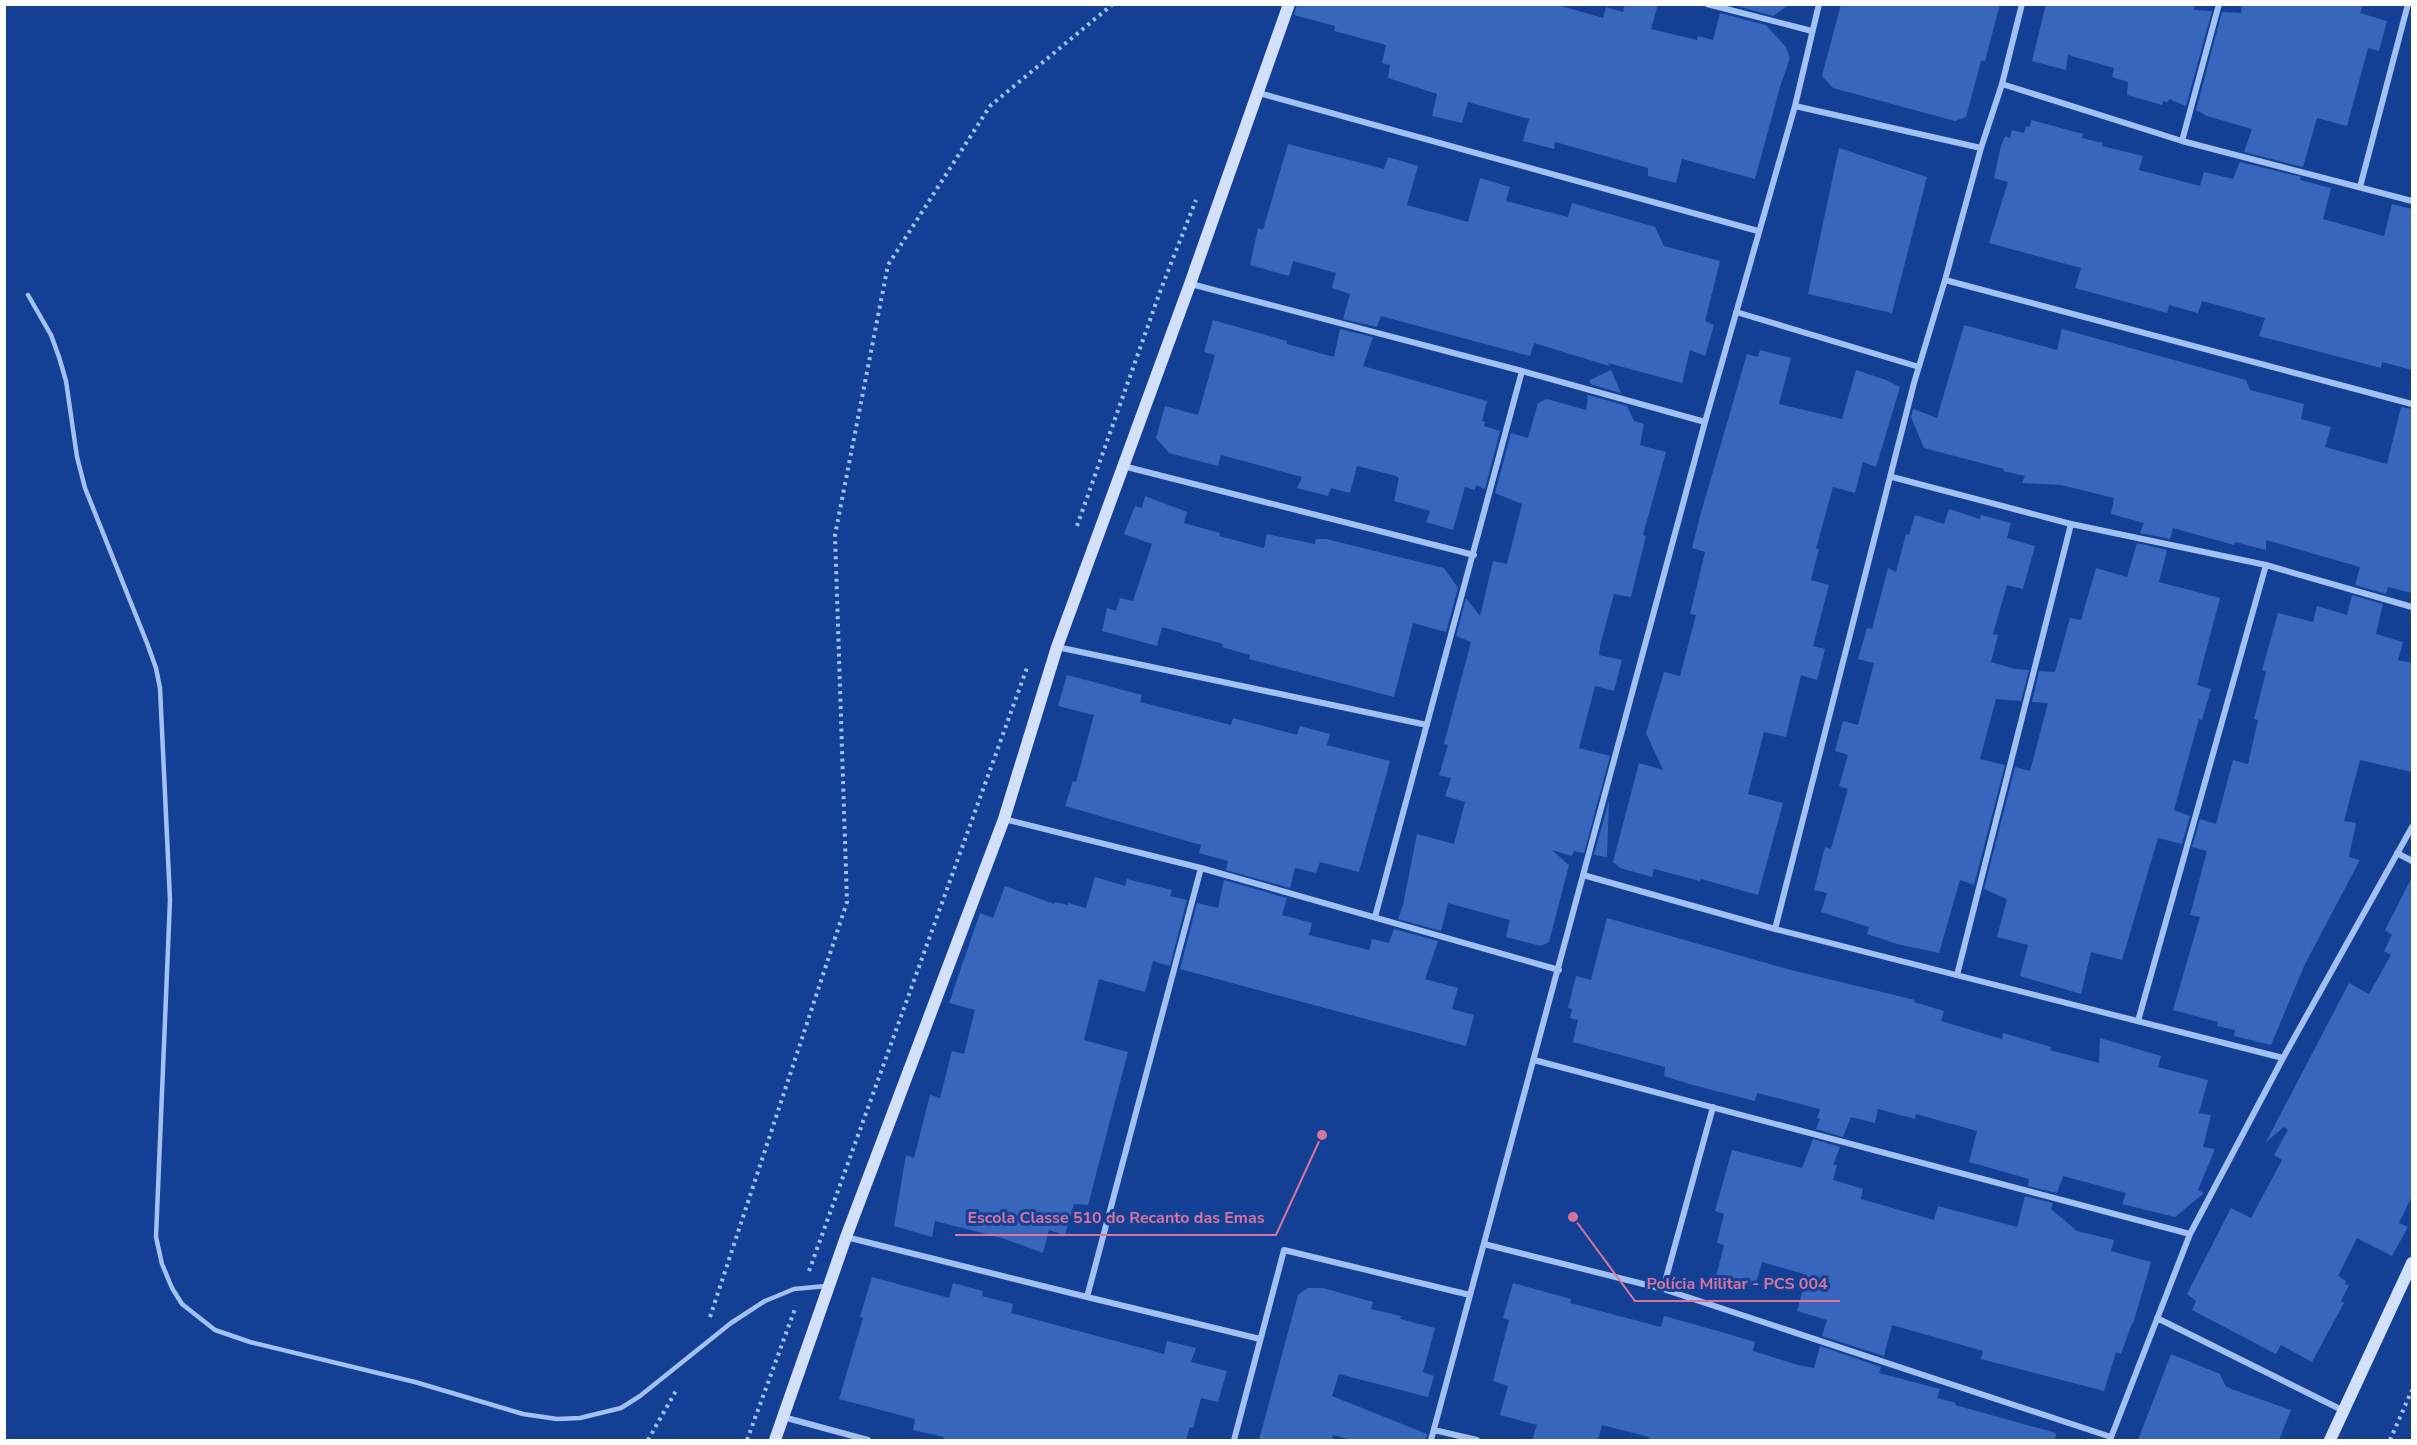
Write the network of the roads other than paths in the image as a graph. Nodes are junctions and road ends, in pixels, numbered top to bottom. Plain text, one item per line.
1 (1289, 4) edge
2 (1707, 4) edge
3 (1819, 4) edge
4 (2022, 4) edge
5 (2219, 4) edge
6 (2408, 4) edge
7 (1812, 31) junction
8 (2002, 84) junction
9 (1259, 93) junction
10 (1795, 106) junction
11 (2181, 141) junction
12 (1981, 148) junction
13 (2360, 187) junction
14 (2412, 201) edge
15 (1758, 231) junction
16 (1945, 280) junction
17 (1190, 284) junction
18 (28, 295) dead end
19 (1736, 312) junction
20 (1919, 367) junction
21 (1522, 370) junction
22 (2412, 404) edge
23 (1705, 422) junction
24 (1123, 466) junction
25 (1892, 477) junction
26 (2071, 524) junction
27 (1474, 555) junction
28 (2266, 565) junction
29 (2412, 607) edge
30 (1057, 646) junction
31 (1427, 725) junction
32 (1004, 819) junction
33 (2412, 827) edge
34 (2397, 853) junction
35 (2412, 861) edge
36 (1201, 868) junction
37 (1583, 875) junction
38 (1375, 917) junction
39 (1775, 929) junction
40 (1559, 970) junction
41 (1957, 975) junction
42 (2138, 1021) junction
43 (2283, 1058) junction
44 (1534, 1060) junction
45 (1713, 1107) junction
46 (2190, 1234) junction
47 (846, 1237) junction
48 (1484, 1244) junction
49 (2412, 1263) edge
50 (828, 1286) junction
51 (1663, 1289) junction
52 (1470, 1295) junction
53 (1087, 1297) junction
54 (2157, 1318) junction
55 (1260, 1339) junction
56 (2342, 1410) junction
57 (783, 1417) junction
58 (1434, 1430) junction
59 (2110, 1439) edge
60 (775, 1440) edge
61 (868, 1440) edge
62 (1234, 1440) edge
63 (1431, 1440) edge
64 (1476, 1440) edge
65 (2330, 1440) edge

1 - 9 street
2 - 7 street
3 - 7 street
4 - 8 street
5 - 11 street
6 - 13 street
7 - 10 street
8 - 11 street
8 - 12 street
9 - 15 street
9 - 17 street
10 - 12 street
10 - 15 street
11 - 13 street
12 - 16 street
13 - 14 street
15 - 19 street
16 - 20 street
16 - 22 street
17 - 21 street
17 - 24 street
18 - 50 lane
19 - 20 street
19 - 23 street
20 - 25 street
21 - 23 street
21 - 27 street
23 - 37 street
24 - 27 street
24 - 30 street
25 - 26 street
25 - 39 street
26 - 28 street
26 - 41 street
27 - 31 street
28 - 29 street
28 - 42 street
30 - 31 street
30 - 32 street
31 - 38 street
32 - 36 street
32 - 47 street
33 - 34 street
34 - 35 street
34 - 43 street
36 - 38 street
36 - 53 street
37 - 39 street
37 - 40 street
38 - 40 street
39 - 41 street
40 - 44 street
41 - 42 street
42 - 43 street
43 - 46 street
44 - 45 street
44 - 48 street
45 - 46 street
45 - 51 street
46 - 54 street
47 - 50 street
47 - 53 street
48 - 51 street
48 - 52 street
49 - 56 street
50 - 57 street
51 - 59 street
52 - 55 street
52 - 58 street
53 - 55 street
54 - 56 street
54 - 59 street
55 - 62 street
56 - 65 street
57 - 60 street
57 - 61 street
58 - 63 street
58 - 64 street

